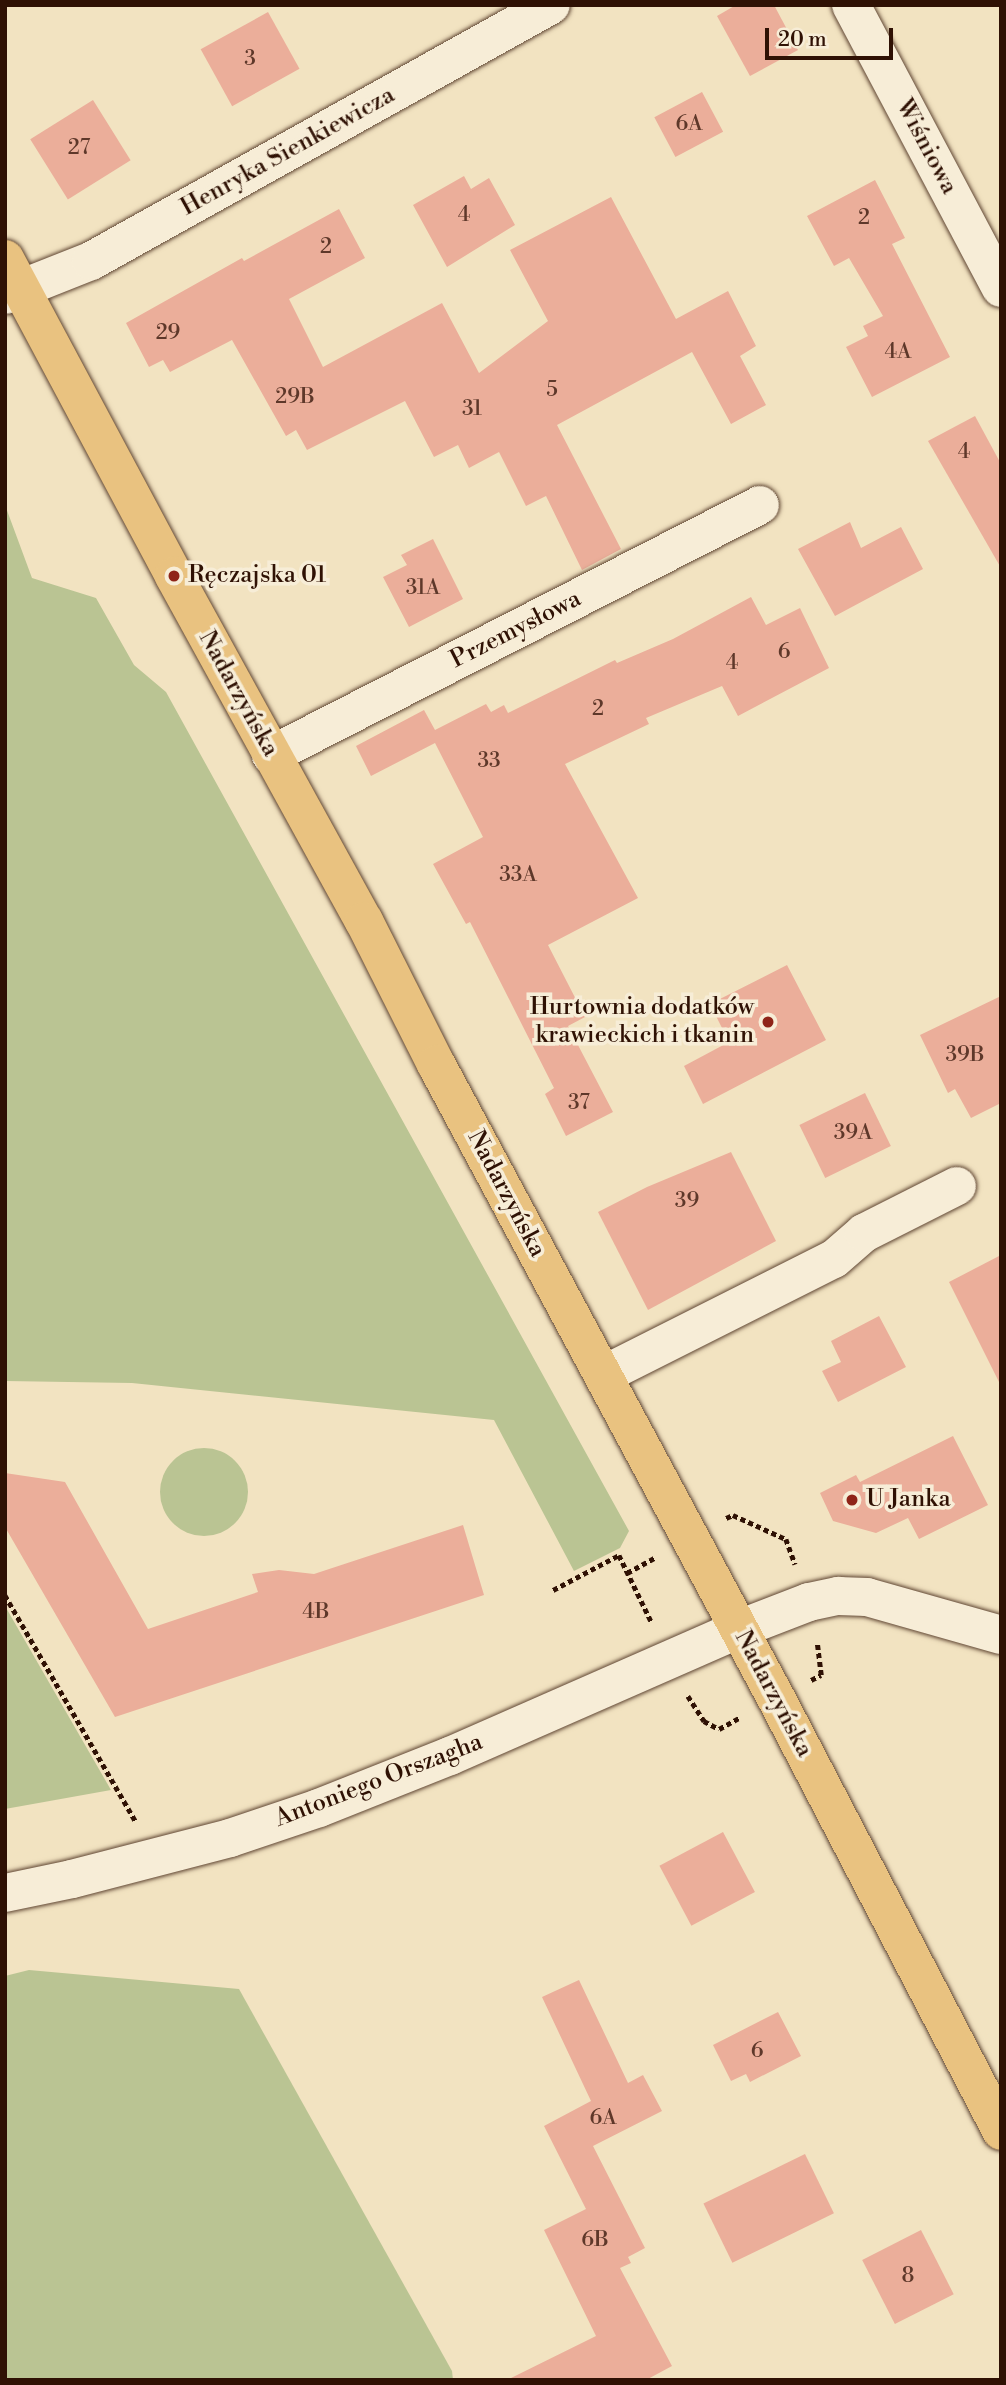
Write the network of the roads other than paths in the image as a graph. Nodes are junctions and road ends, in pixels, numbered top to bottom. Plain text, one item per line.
1 (851, 5) edge
2 (530, 11) edge
3 (11, 282) edge
4 (1001, 288) edge
5 (760, 505) dead end
6 (271, 755) junction
7 (957, 1186) dead end
8 (603, 1375) junction
9 (739, 1629) junction
10 (1001, 1635) edge
11 (5, 1893) edge
12 (1001, 2131) edge

1 - 4 street, Wiśniowa
2 - 3 street, Henryka Sienkiewicza
3 - 6 main road, Nadarzyńska
5 - 6 street, Przemysłowa
6 - 8 main road, Nadarzyńska
7 - 8 street
8 - 9 main road, Nadarzyńska
9 - 10 street, Antoniego Orszagha
9 - 11 street, Antoniego Orszagha
9 - 12 main road, Nadarzyńska

